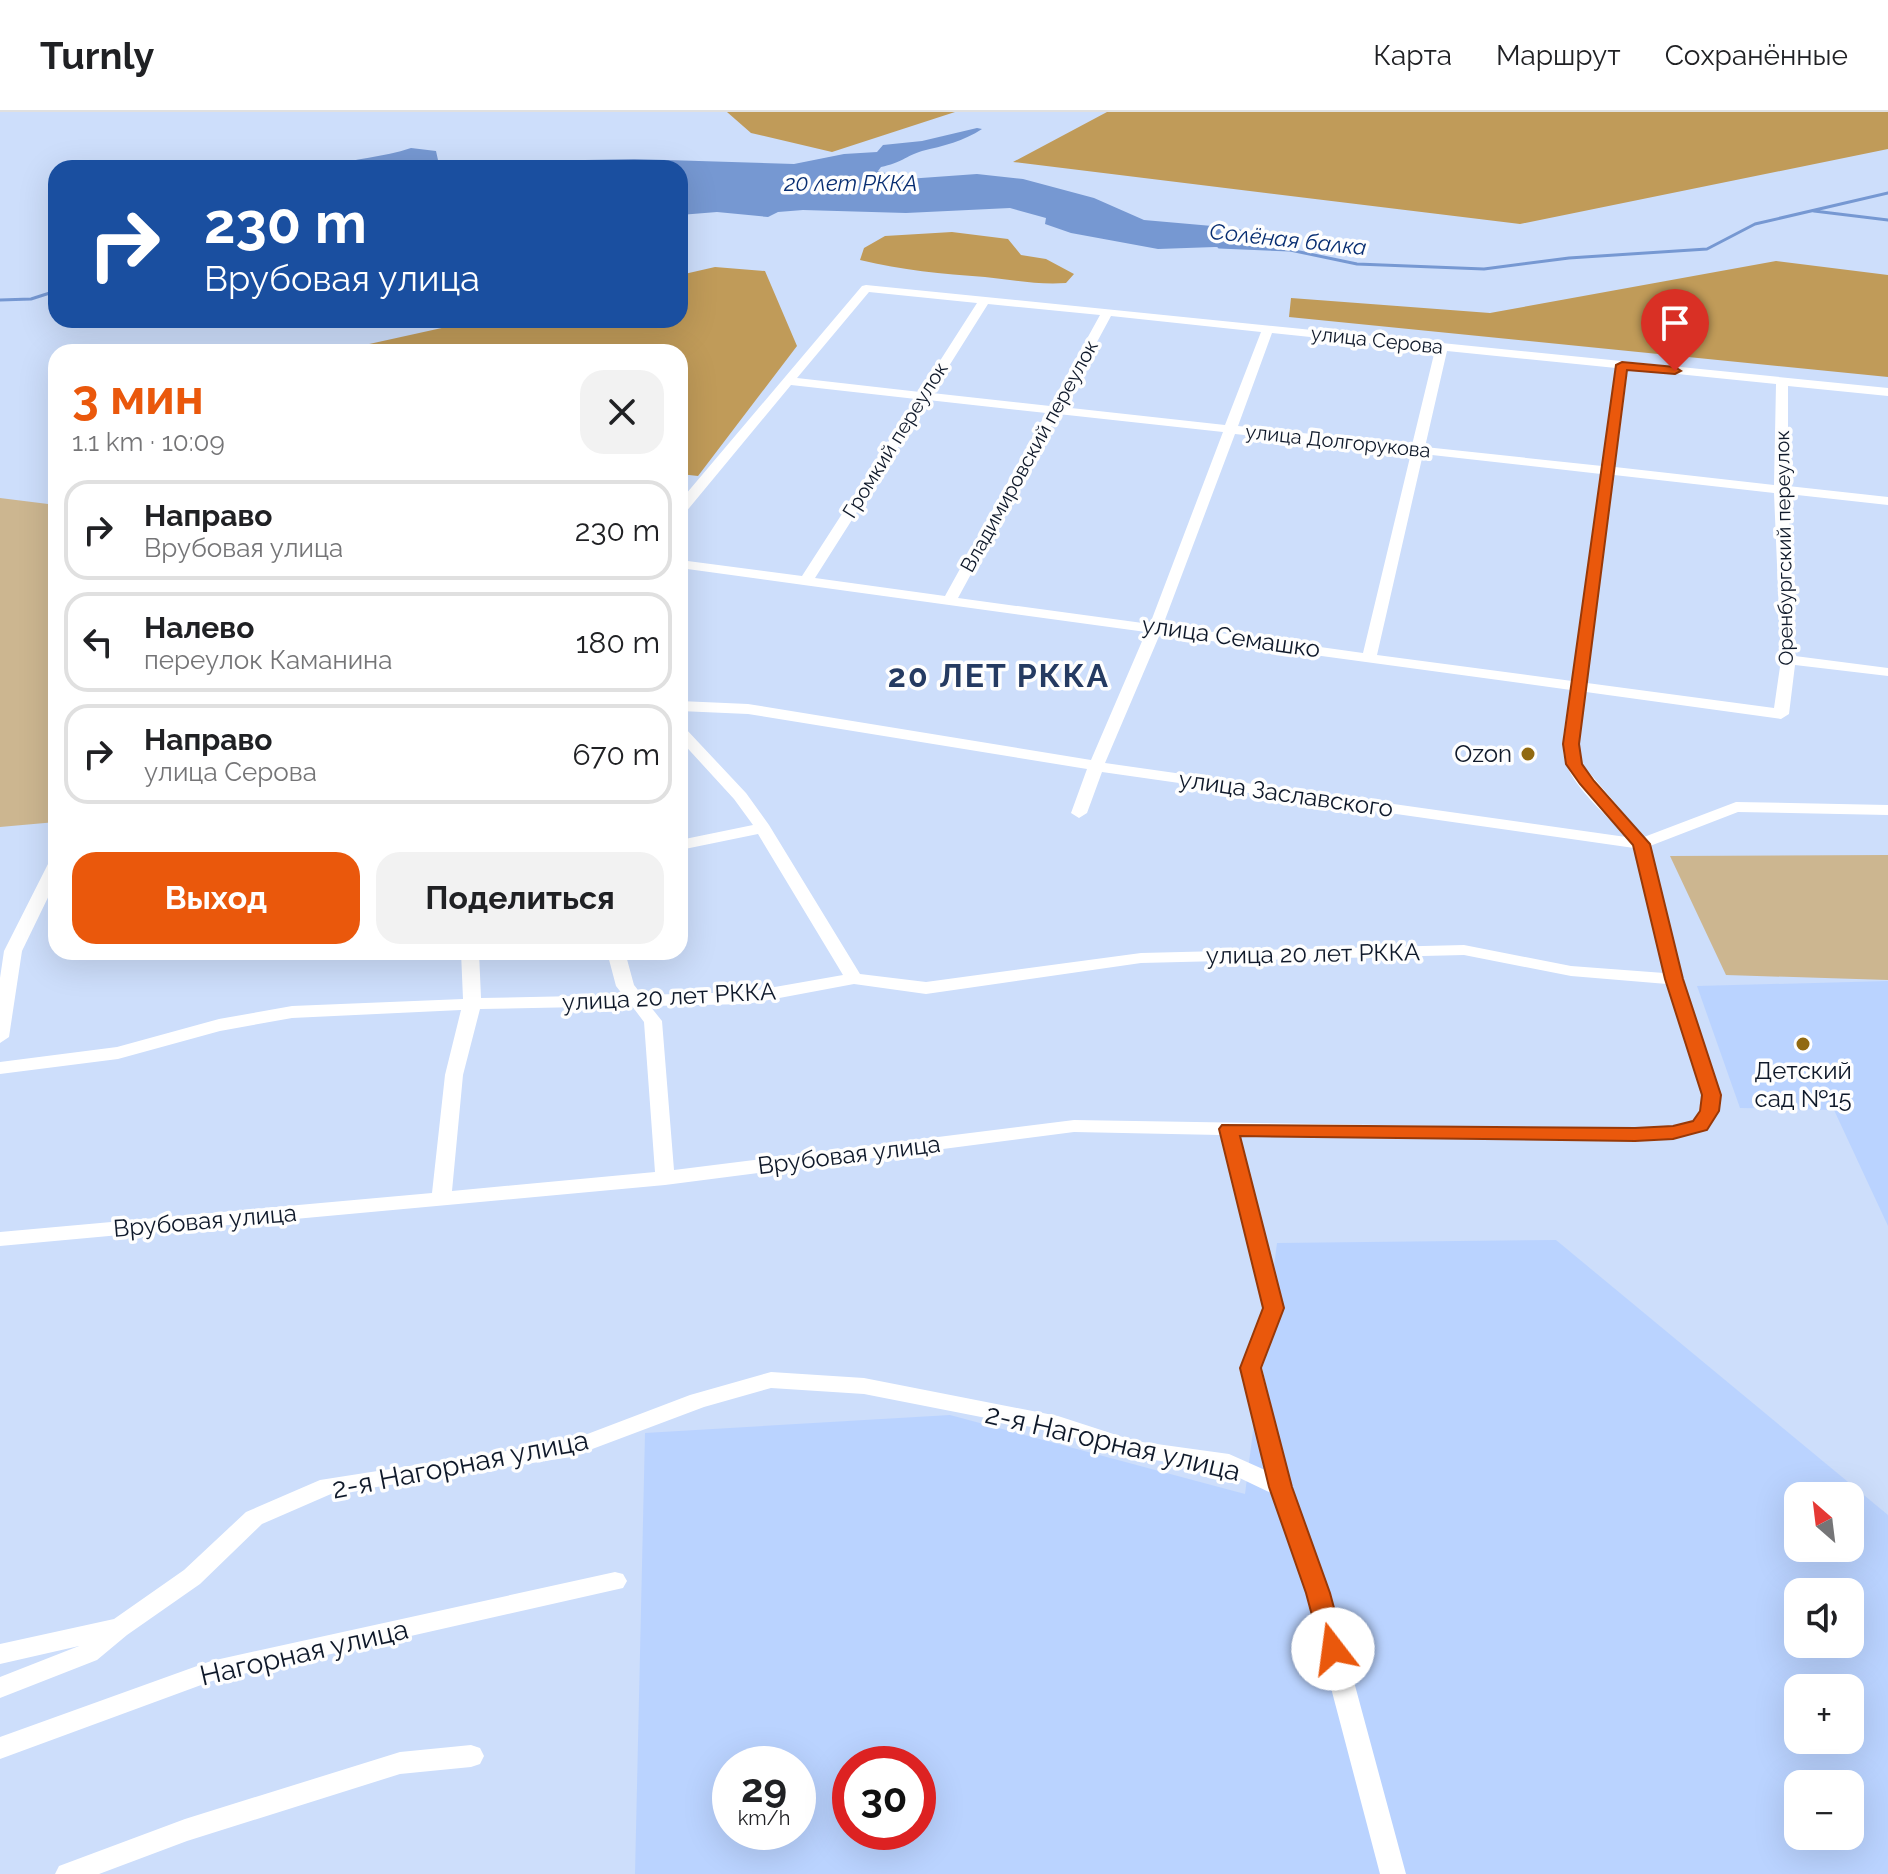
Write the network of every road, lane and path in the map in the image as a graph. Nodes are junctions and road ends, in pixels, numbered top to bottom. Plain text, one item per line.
1 (985, 300) junction
2 (1107, 313) junction
3 (1268, 329) junction
4 (1442, 347) junction
5 (1622, 365) junction
6 (787, 381) junction
7 (1782, 382) junction
8 (1888, 392) edge
9 (923, 396) junction
10 (1054, 410) junction
11 (1230, 430) junction
12 (1417, 450) junction
13 (1607, 470) junction
14 (1781, 490) junction
15 (688, 500) edge
16 (1888, 501) edge
17 (688, 565) edge
18 (807, 580) junction
19 (950, 599) junction
20 (1156, 626) junction
21 (1369, 657) junction
22 (1788, 660) junction
23 (1888, 672) edge
24 (1579, 687) junction
25 (688, 706) edge
26 (1781, 714) joint
27 (688, 740) edge
28 (1096, 766) junction
29 (1888, 810) edge
30 (1079, 813) dead end
31 (763, 828) junction
32 (688, 843) edge
33 (1641, 844) junction
34 (48, 881) edge
35 (470, 960) edge
36 (618, 960) edge
37 (854, 979) junction
38 (1674, 979) junction
39 (639, 1002) junction
40 (472, 1004) junction
41 (0, 1037) edge
42 (0, 1068) edge
43 (1228, 1129) junction
44 (665, 1178) junction
45 (441, 1199) junction
46 (0, 1239) edge
47 (1280, 1487) junction
48 (615, 1581) dead end
49 (120, 1627) junction
50 (0, 1654) edge
51 (0, 1688) edge
52 (0, 1748) edge
53 (471, 1756) dead end
54 (68, 1874) edge
55 (1393, 1874) edge

1 - 2 street, улица Серова
1 - 6 street, улица Серова
1 - 9 street, Громкий переулок
2 - 3 street, улица Серова
2 - 10 street, Владимировский переулок
3 - 4 street, улица Серова
3 - 11 street
4 - 5 street, улица Серова
4 - 12 street
5 - 7 street, улица Серова
5 - 13 street
6 - 9 street, улица Долгорукова
6 - 15 street
7 - 8 street, улица Серова
7 - 14 street, Оренбургский переулок
9 - 10 street, улица Долгорукова
9 - 18 street, Громкий переулок
10 - 11 street, улица Долгорукова
10 - 19 street, Владимировский переулок
11 - 12 street, улица Долгорукова
11 - 20 street
12 - 13 street, улица Долгорукова
12 - 21 street
13 - 14 street, улица Долгорукова
13 - 24 street
14 - 16 street, улица Долгорукова
14 - 22 street, Оренбургский переулок
17 - 18 street, улица Семашко
18 - 19 street, улица Семашко
19 - 20 street, улица Семашко
20 - 21 street, улица Семашко
20 - 28 street
21 - 24 street, улица Семашко
22 - 23 street
22 - 26 street, Оренбургский переулок
24 - 26 street, улица Семашко
24 - 33 street
25 - 28 street, улица Заславского
27 - 31 street
28 - 30 street
28 - 33 street, улица Заславского
29 - 33 street, улица Заславского
31 - 32 street
31 - 37 street
33 - 38 street
34 - 41 street
35 - 40 street
36 - 39 street
37 - 38 street, улица 20 лет РККА
37 - 39 street, улица 20 лет РККА
38 - 43 street, Врубовая улица
39 - 40 street, улица 20 лет РККА
39 - 44 street
40 - 42 street, улица 20 лет РККА
40 - 45 street
43 - 44 street, Врубовая улица
43 - 47 street
44 - 45 street, Врубовая улица
45 - 46 street, Врубовая улица
47 - 49 street, 2-я Нагорная улица
47 - 55 street
48 - 52 street, Нагорная улица
49 - 50 street, 2-я Нагорная улица
49 - 51 street
53 - 54 street

